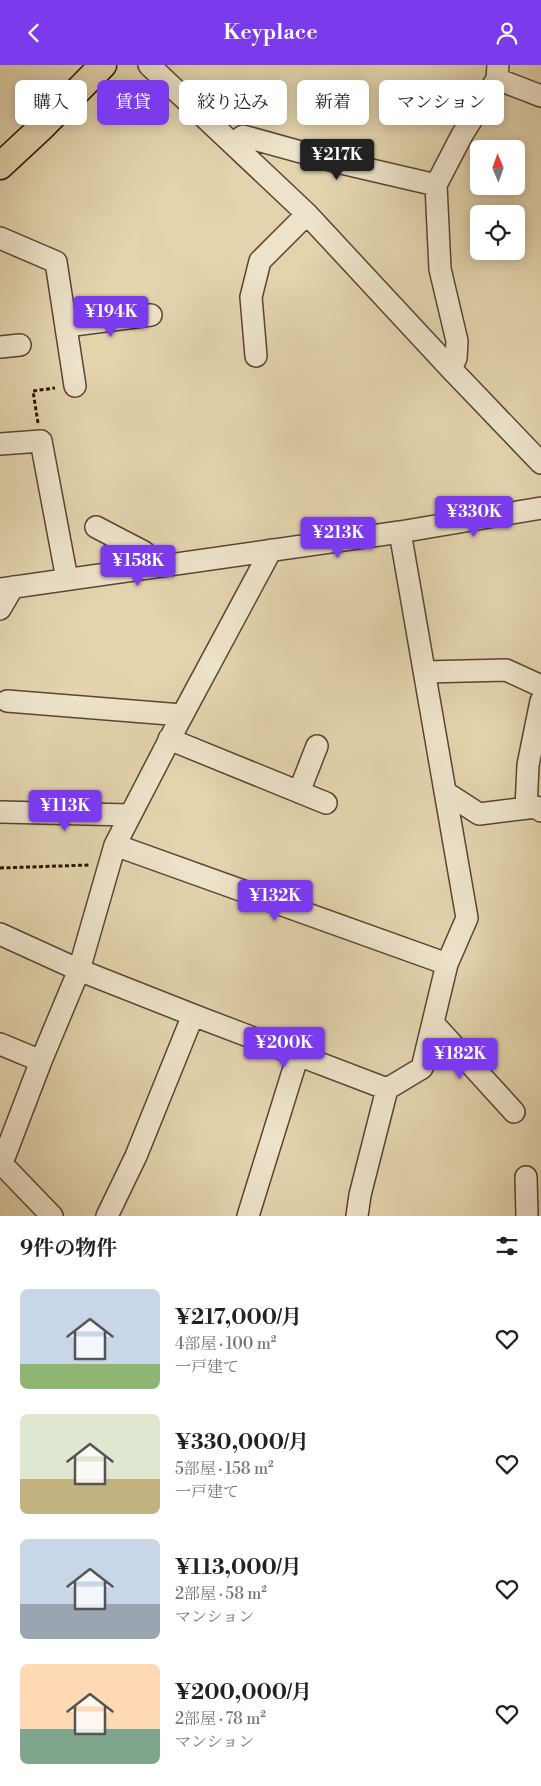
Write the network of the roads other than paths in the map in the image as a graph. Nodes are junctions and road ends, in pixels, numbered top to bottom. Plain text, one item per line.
1 (149, 65) edge
2 (97, 67) edge
3 (498, 72) edge
4 (541, 96) edge
5 (233, 143) junction
6 (0, 166) edge
7 (436, 185) junction
8 (307, 215) junction
9 (0, 238) edge
10 (150, 315) dead end
11 (66, 326) junction
12 (256, 356) dead end
13 (451, 369) junction
14 (75, 386) road end
15 (0, 444) edge
16 (541, 463) edge
17 (541, 508) edge
18 (96, 527) dead end
19 (400, 532) junction
20 (271, 550) junction
21 (151, 567) junction
22 (67, 579) junction
23 (6, 588) edge
24 (0, 609) edge
25 (425, 672) junction
26 (541, 686) edge
27 (7, 701) dead end
28 (541, 701) edge
29 (182, 715) junction
30 (169, 739) junction
31 (318, 746) dead end
32 (300, 792) junction
33 (445, 792) junction
34 (326, 803) dead end
35 (534, 810) edge
36 (0, 812) edge
37 (130, 815) junction
38 (112, 855) junction
39 (0, 934) edge
40 (447, 964) junction
41 (79, 970) junction
42 (194, 1015) junction
43 (433, 1023) junction
44 (0, 1044) edge
45 (298, 1055) junction
46 (41, 1061) junction
47 (387, 1089) junction
48 (514, 1112) dead end
49 (1, 1163) edge
50 (526, 1177) dead end
51 (52, 1216) edge
52 (107, 1216) edge
53 (248, 1216) edge
54 (357, 1216) edge
55 (527, 1216) edge

1 - 5 street
2 - 6 main road
3 - 4 street
3 - 7 street
5 - 7 street
5 - 8 street
7 - 13 street
8 - 12 street
8 - 13 street
9 - 11 street
10 - 11 street
11 - 14 street
13 - 16 street
15 - 22 street
17 - 19 street
18 - 21 street
19 - 20 street
19 - 25 street
20 - 21 street
20 - 29 street
21 - 22 street
22 - 23 street
23 - 24 street
25 - 26 street
25 - 33 street
27 - 29 street
28 - 35 street
29 - 30 street
30 - 32 street
30 - 37 street
31 - 32 street
32 - 34 street
33 - 35 street
33 - 40 street
36 - 37 street
37 - 38 street
38 - 40 street
38 - 41 street
39 - 41 street
40 - 43 street
41 - 42 street
41 - 46 street
42 - 45 street
42 - 52 street
43 - 47 street
43 - 48 street
44 - 46 street
45 - 47 street
45 - 53 street
46 - 49 street
47 - 54 street
49 - 51 street
50 - 55 street

